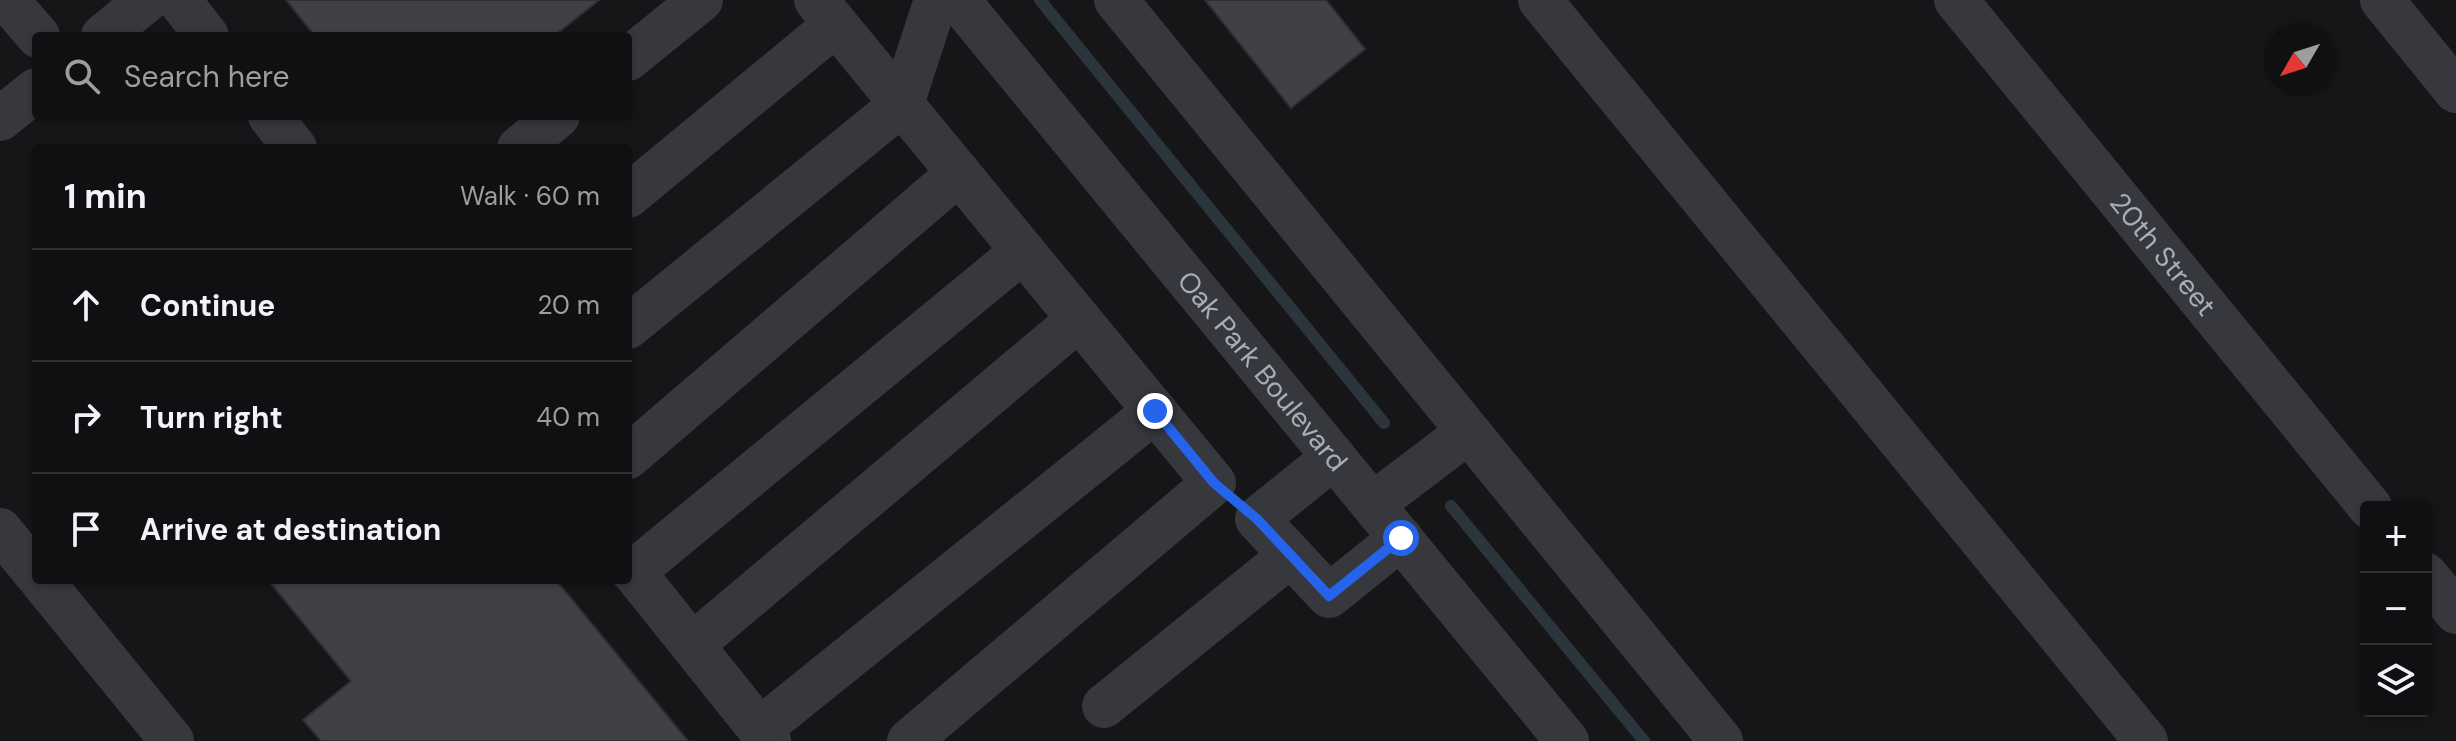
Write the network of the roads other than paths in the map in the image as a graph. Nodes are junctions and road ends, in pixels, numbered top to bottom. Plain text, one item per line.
1 (147, 0) edge
2 (179, 0) edge
3 (701, 0) edge
4 (936, 0) edge
5 (958, 0) edge
6 (1116, 0) edge
7 (1540, 0) edge
8 (1956, 0) edge
9 (2382, 0) edge
10 (8, 4) edge
11 (826, 12) edge
12 (34, 32) edge
13 (108, 32) edge
14 (204, 32) edge
15 (632, 56) edge
16 (2456, 91) edge
17 (32, 93) edge
18 (902, 104) junction
19 (0, 119) edge
20 (273, 120) edge
21 (553, 120) edge
22 (292, 144) edge
23 (524, 144) edge
24 (959, 173) junction
25 (632, 192) edge
26 (1023, 251) junction
27 (1079, 319) junction
28 (632, 324) edge
29 (1155, 411) junction
30 (1468, 432) junction
31 (632, 454) edge
32 (1334, 457) junction
33 (1214, 483) junction
34 (2365, 501) edge
35 (1373, 504) junction
36 (1257, 519) junction
37 (0, 530) edge
38 (1401, 538) junction
39 (1291, 555) junction
40 (632, 568) edge
41 (32, 569) edge
42 (632, 570) edge
43 (2432, 582) edge
44 (44, 584) edge
45 (2456, 612) edge
46 (692, 645) junction
47 (1104, 706) dead end
48 (764, 735) edge
49 (172, 741) edge
50 (909, 741) edge
51 (1567, 741) edge
52 (1721, 741) edge
53 (2146, 741) edge

1 - 13 street
2 - 14 street
3 - 15 street
4 - 18 street
5 - 32 street, Oak Park Boulevard
6 - 30 street
7 - 53 street
8 - 34 street, 20th Street
9 - 16 street
10 - 12 street
11 - 18 street
11 - 25 street
17 - 19 street
18 - 24 street
18 - 28 street
20 - 22 street
21 - 23 street
24 - 26 street
24 - 31 street
26 - 27 street
26 - 40 street
27 - 29 street
27 - 46 street
29 - 33 street
29 - 48 street
30 - 35 street
30 - 52 street
32 - 35 street, Oak Park Boulevard
32 - 36 street
33 - 36 street
33 - 50 street
35 - 38 street, Oak Park Boulevard
36 - 39 street
37 - 41 street
38 - 39 street
38 - 51 street, Oak Park Boulevard
39 - 47 street
42 - 46 street
43 - 45 street
44 - 49 street
46 - 48 street

